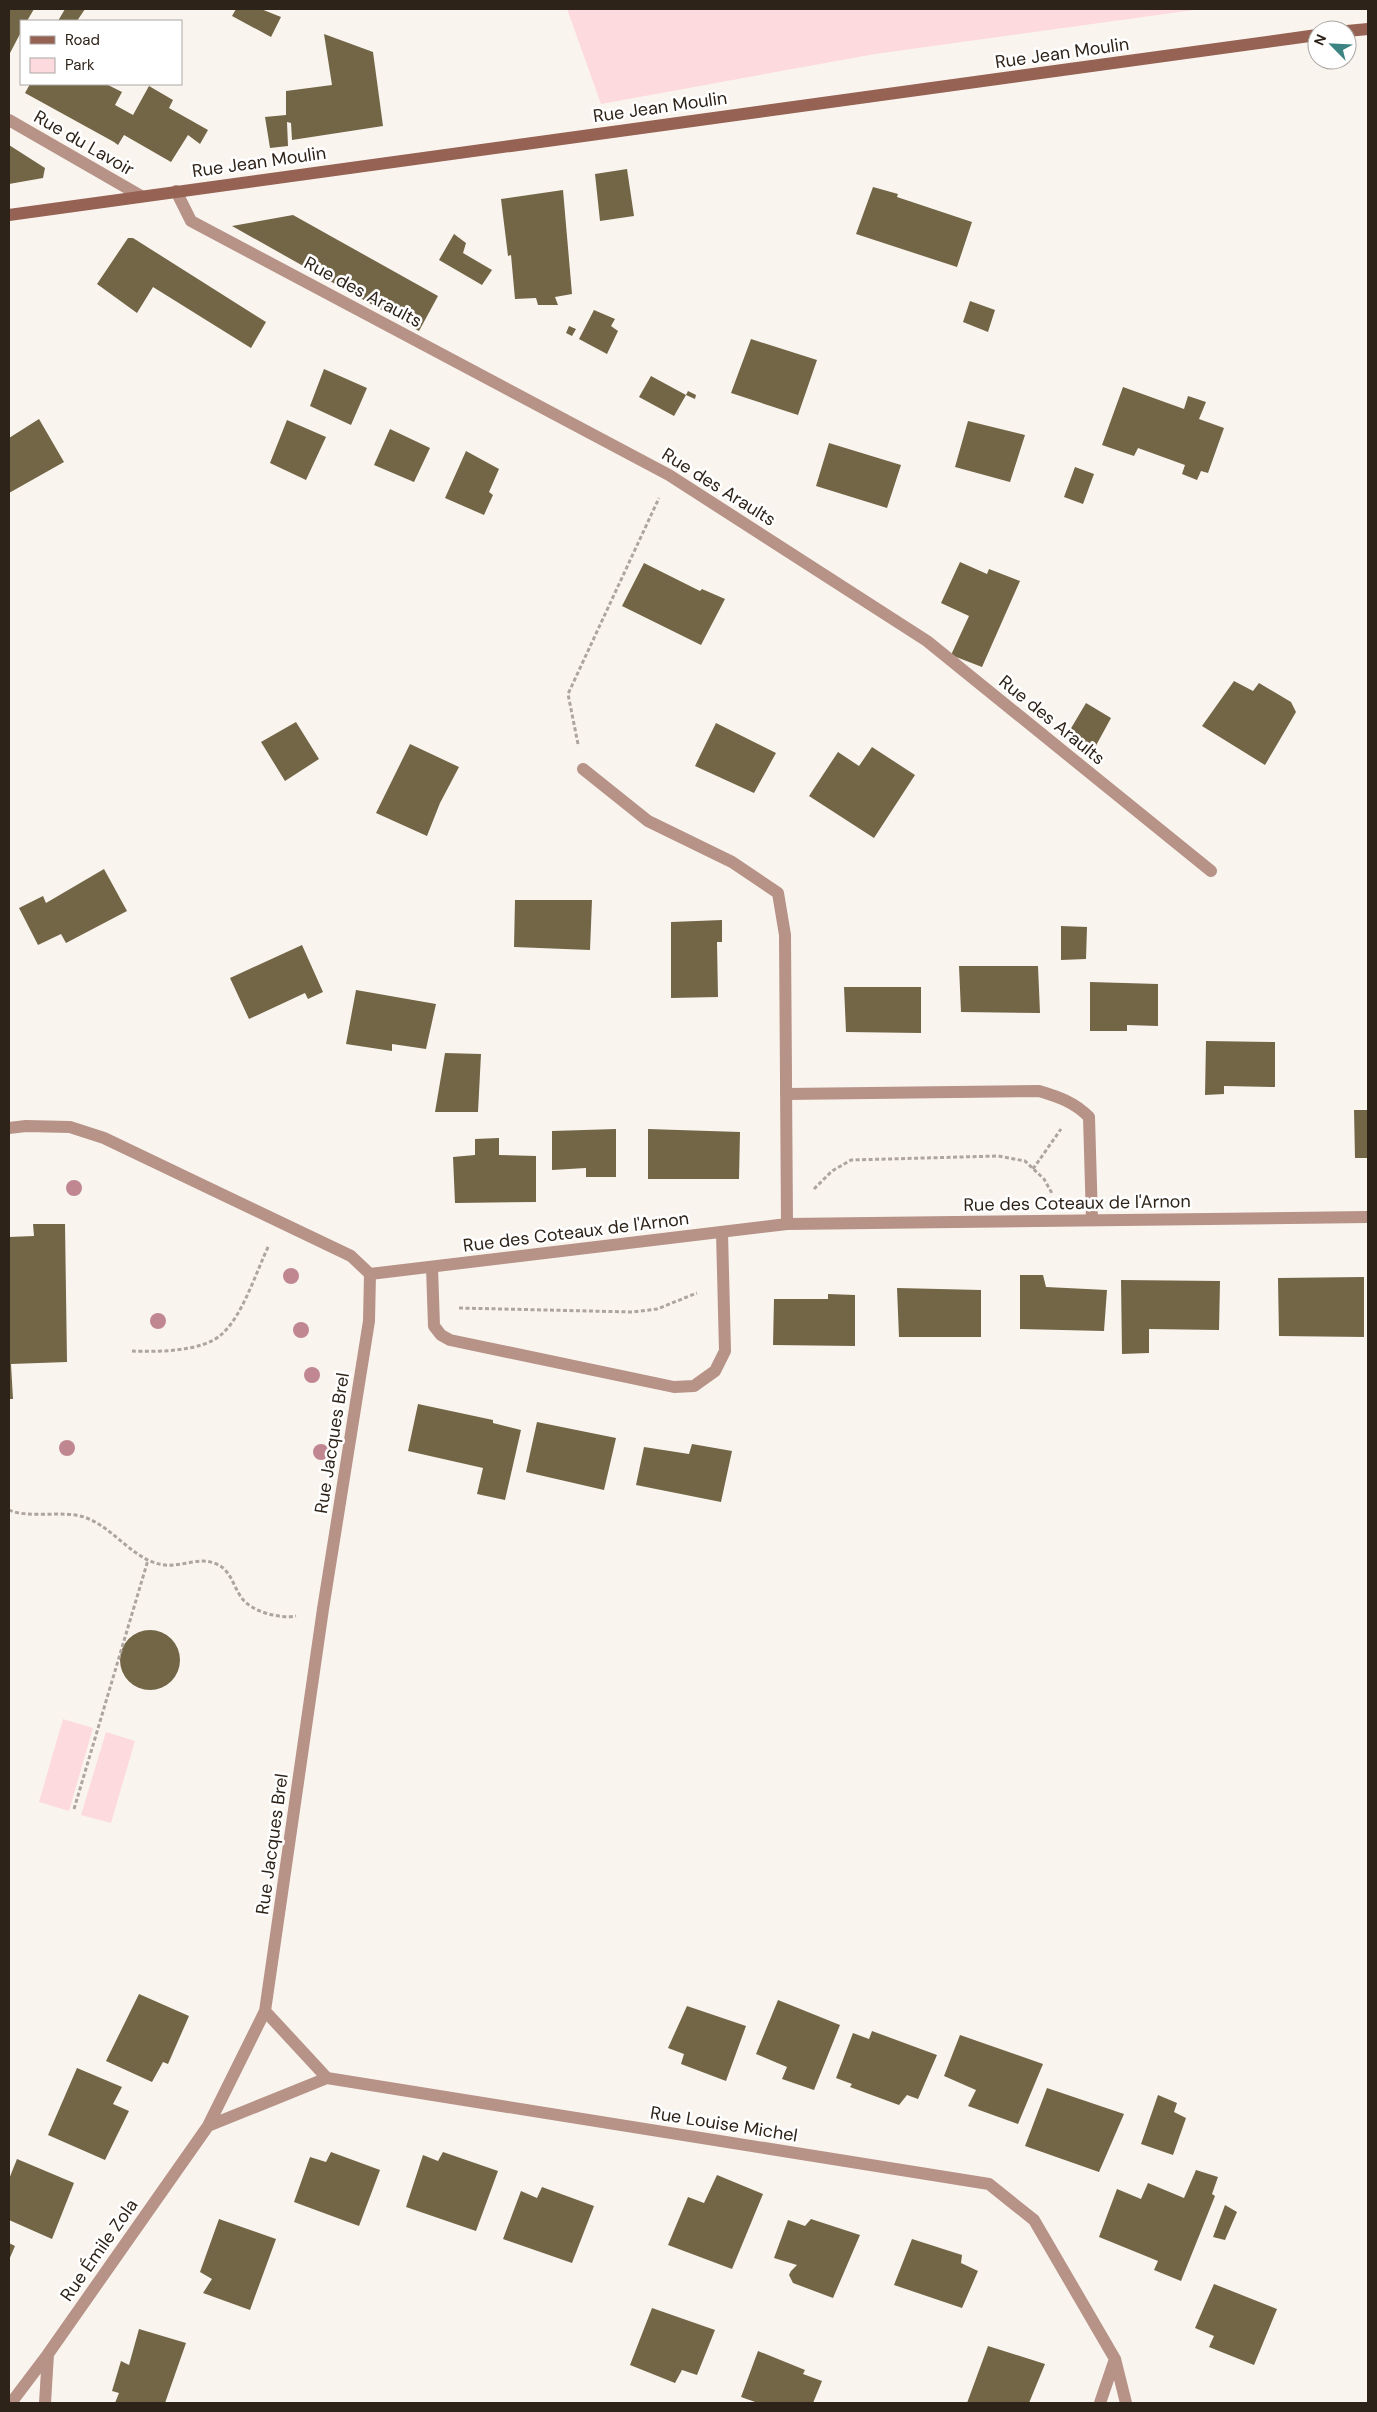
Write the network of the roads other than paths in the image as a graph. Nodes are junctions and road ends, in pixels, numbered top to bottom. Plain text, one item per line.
1 (1307, 37) edge
2 (9, 120) edge
3 (176, 191) junction
4 (141, 196) junction
5 (9, 215) edge
6 (583, 768) road end
7 (1211, 871) dead end
8 (786, 1094) junction
9 (9, 1128) edge
10 (1368, 1217) edge
11 (1092, 1220) junction
12 (786, 1224) junction
13 (722, 1232) junction
14 (432, 1266) junction
15 (370, 1274) junction
16 (265, 2011) junction
17 (327, 2078) junction
18 (208, 2126) junction
19 (48, 2354) junction
20 (1115, 2359) junction
21 (11, 2403) edge
22 (45, 2403) edge
23 (1100, 2403) edge
24 (1126, 2403) edge

1 - 3 main road, Rue Jean Moulin
2 - 4 street, Rue du Lavoir
3 - 4 main road, Rue Jean Moulin
3 - 7 street, Rue des Araults
4 - 5 main road, Rue Jean Moulin
6 - 8 street
8 - 11 street
8 - 12 street
9 - 15 street
10 - 11 street, Rue des Coteaux de l'Arnon
11 - 12 street, Rue des Coteaux de l'Arnon
12 - 13 street, Rue des Coteaux de l'Arnon
13 - 14 street, Rue des Coteaux de l'Arnon
13 - 14 street
14 - 15 street, Rue des Coteaux de l'Arnon
15 - 16 street, Rue Jacques Brel
16 - 17 street
16 - 18 street, Rue Émile Zola
17 - 18 street
17 - 20 street, Rue Louise Michel
18 - 19 street, Rue Émile Zola
19 - 21 street, Rue Émile Zola
19 - 22 street
20 - 23 street
20 - 24 street, Rue Louise Michel

